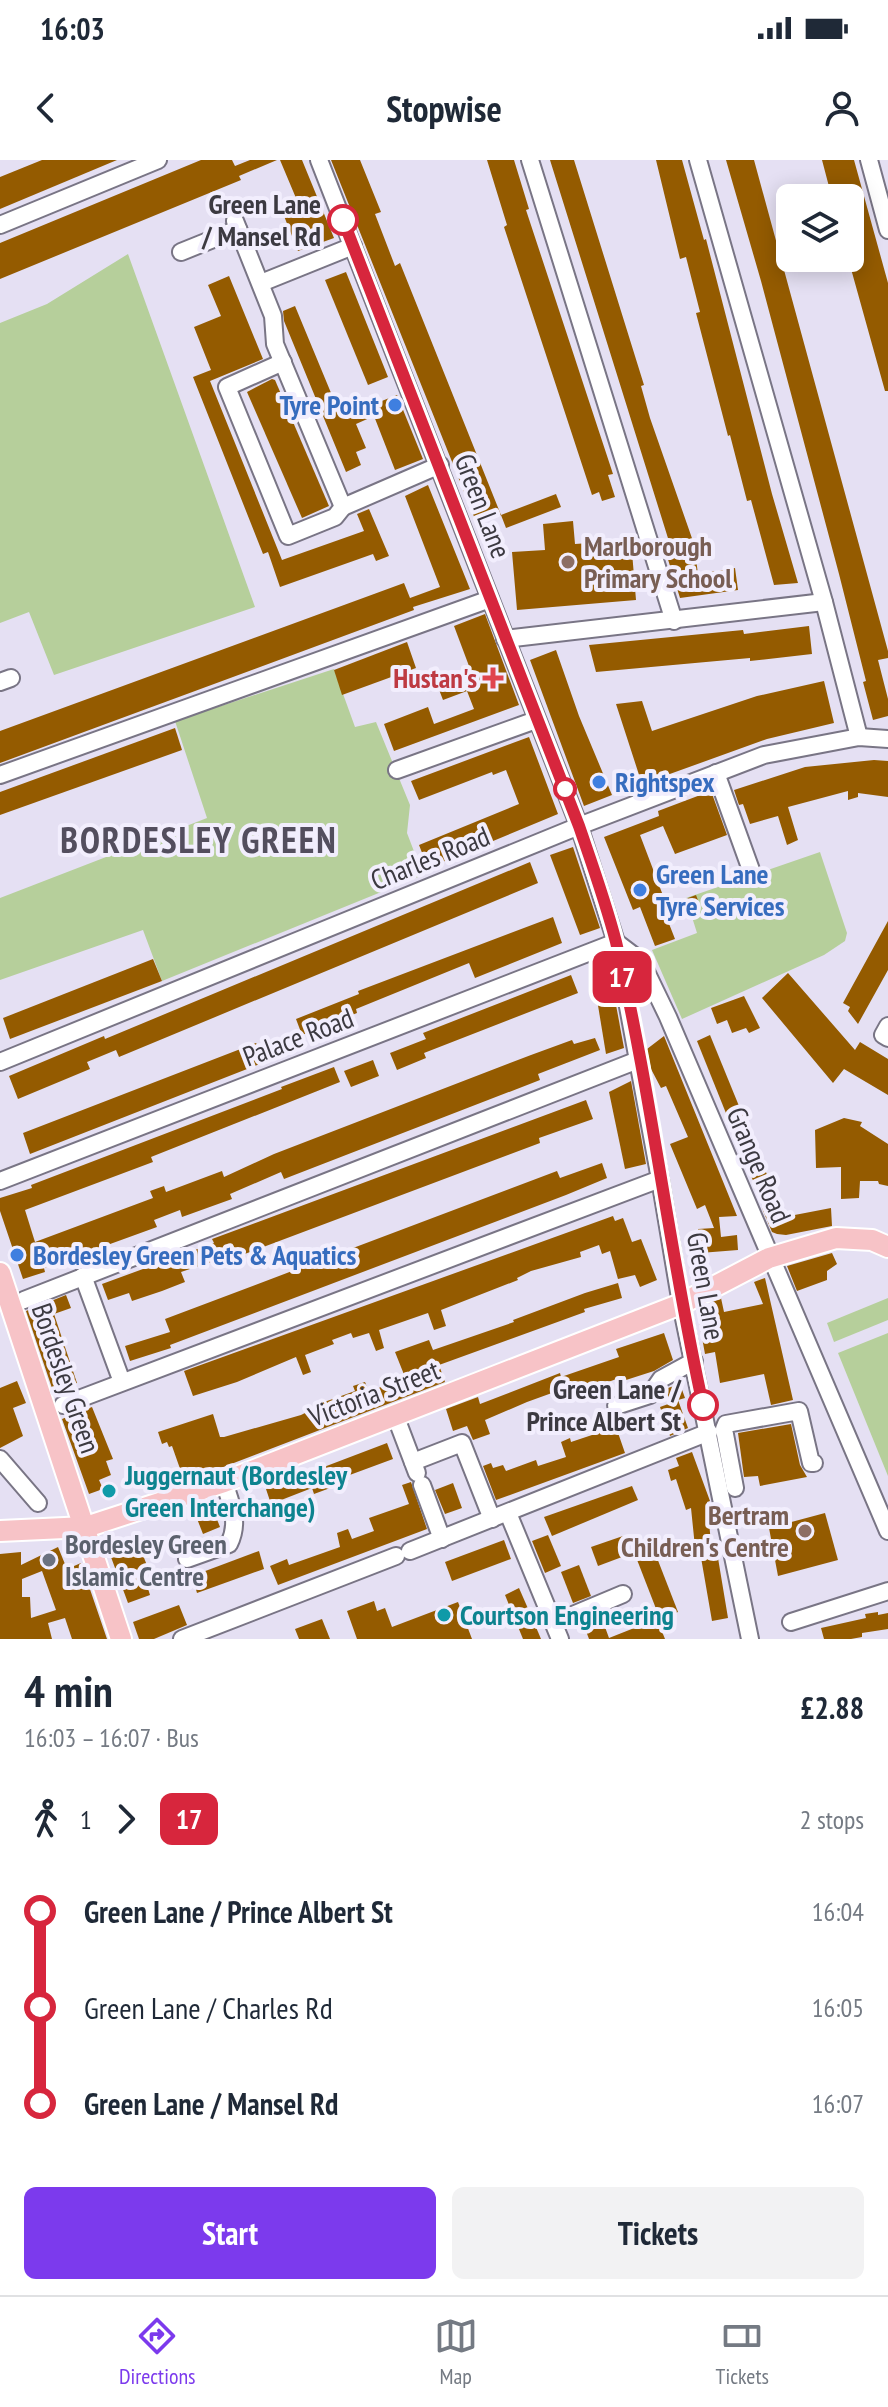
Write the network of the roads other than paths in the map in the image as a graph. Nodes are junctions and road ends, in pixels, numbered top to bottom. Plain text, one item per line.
1 (158, 160) edge
2 (319, 160) edge
3 (530, 160) edge
4 (698, 160) edge
5 (869, 160) edge
6 (0, 225) edge
7 (888, 230) edge
8 (353, 246) junction
9 (181, 252) dead end
10 (261, 283) junction
11 (283, 362) junction
12 (440, 465) junction
13 (351, 504) junction
14 (490, 599) junction
15 (824, 602) junction
16 (674, 621) junction
17 (505, 639) junction
18 (536, 720) junction
19 (859, 737) junction
20 (888, 739) edge
21 (397, 770) dead end
22 (716, 773) junction
23 (0, 775) edge
24 (579, 826) junction
25 (751, 870) dead end
26 (616, 942) junction
27 (888, 1026) edge
28 (888, 1038) edge
29 (638, 1060) junction
30 (0, 1062) edge
31 (660, 1179) junction
32 (0, 1181) edge
33 (888, 1247) edge
34 (769, 1258) junction
35 (0, 1273) edge
36 (83, 1276) junction
37 (24, 1300) dead end
38 (681, 1304) junction
39 (694, 1361) junction
40 (122, 1382) junction
41 (63, 1405) dead end
42 (616, 1406) dead end
43 (395, 1415) junction
44 (714, 1429) junction
45 (0, 1459) edge
46 (814, 1463) dead end
47 (417, 1473) junction
48 (224, 1482) junction
49 (735, 1488) dead end
50 (38, 1503) dead end
51 (500, 1516) junction
52 (86, 1527) junction
53 (0, 1531) edge
54 (888, 1531) edge
55 (442, 1539) junction
56 (187, 1559) dead end
57 (888, 1591) edge
58 (623, 1594) dead end
59 (791, 1622) dead end
60 (554, 1623) junction
61 (215, 1633) edge
62 (121, 1639) edge
63 (182, 1639) edge
64 (560, 1639) edge
65 (750, 1639) edge

1 - 6 street
2 - 8 street, Green Lane
3 - 16 street
4 - 15 street
5 - 7 street
8 - 10 street
8 - 12 street, Green Lane
9 - 10 street
10 - 11 street
11 - 13 street
11 - 13 street
12 - 13 street
12 - 14 street, Green Lane
14 - 17 street, Green Lane
14 - 23 street
15 - 16 street
15 - 19 street
16 - 17 street
17 - 18 street, Green Lane
18 - 21 street
18 - 24 street, Green Lane
19 - 20 street, Charles Road
19 - 22 street, Charles Road
22 - 24 street, Charles Road
22 - 25 street
24 - 26 street, Grange Road
24 - 30 street, Charles Road
26 - 29 street, Green Lane
26 - 32 street, Palace Road
26 - 34 street, Grange Road
27 - 28 street
29 - 31 street, Green Lane
29 - 36 street
31 - 38 street, Green Lane
31 - 40 street
33 - 34 main road, Victoria Street
34 - 38 main road, Victoria Street
34 - 54 street, Grange Road
35 - 52 main road, Bordesley Green
36 - 37 street
36 - 40 street
38 - 39 street, Green Lane
38 - 43 main road, Victoria Street
39 - 42 street
39 - 44 street, Green Lane
40 - 41 street
43 - 47 street
43 - 48 main road, Victoria Street
44 - 46 street
44 - 49 street
44 - 51 street
44 - 65 street, Green Lane
45 - 50 street
47 - 51 street
47 - 55 street
48 - 52 main road, Victoria Street
48 - 56 street
51 - 55 street
51 - 60 street
52 - 53 main road, Victoria Street
52 - 62 main road, Bordesley Green
55 - 61 street
57 - 59 street
58 - 60 street
60 - 64 street
61 - 63 street

